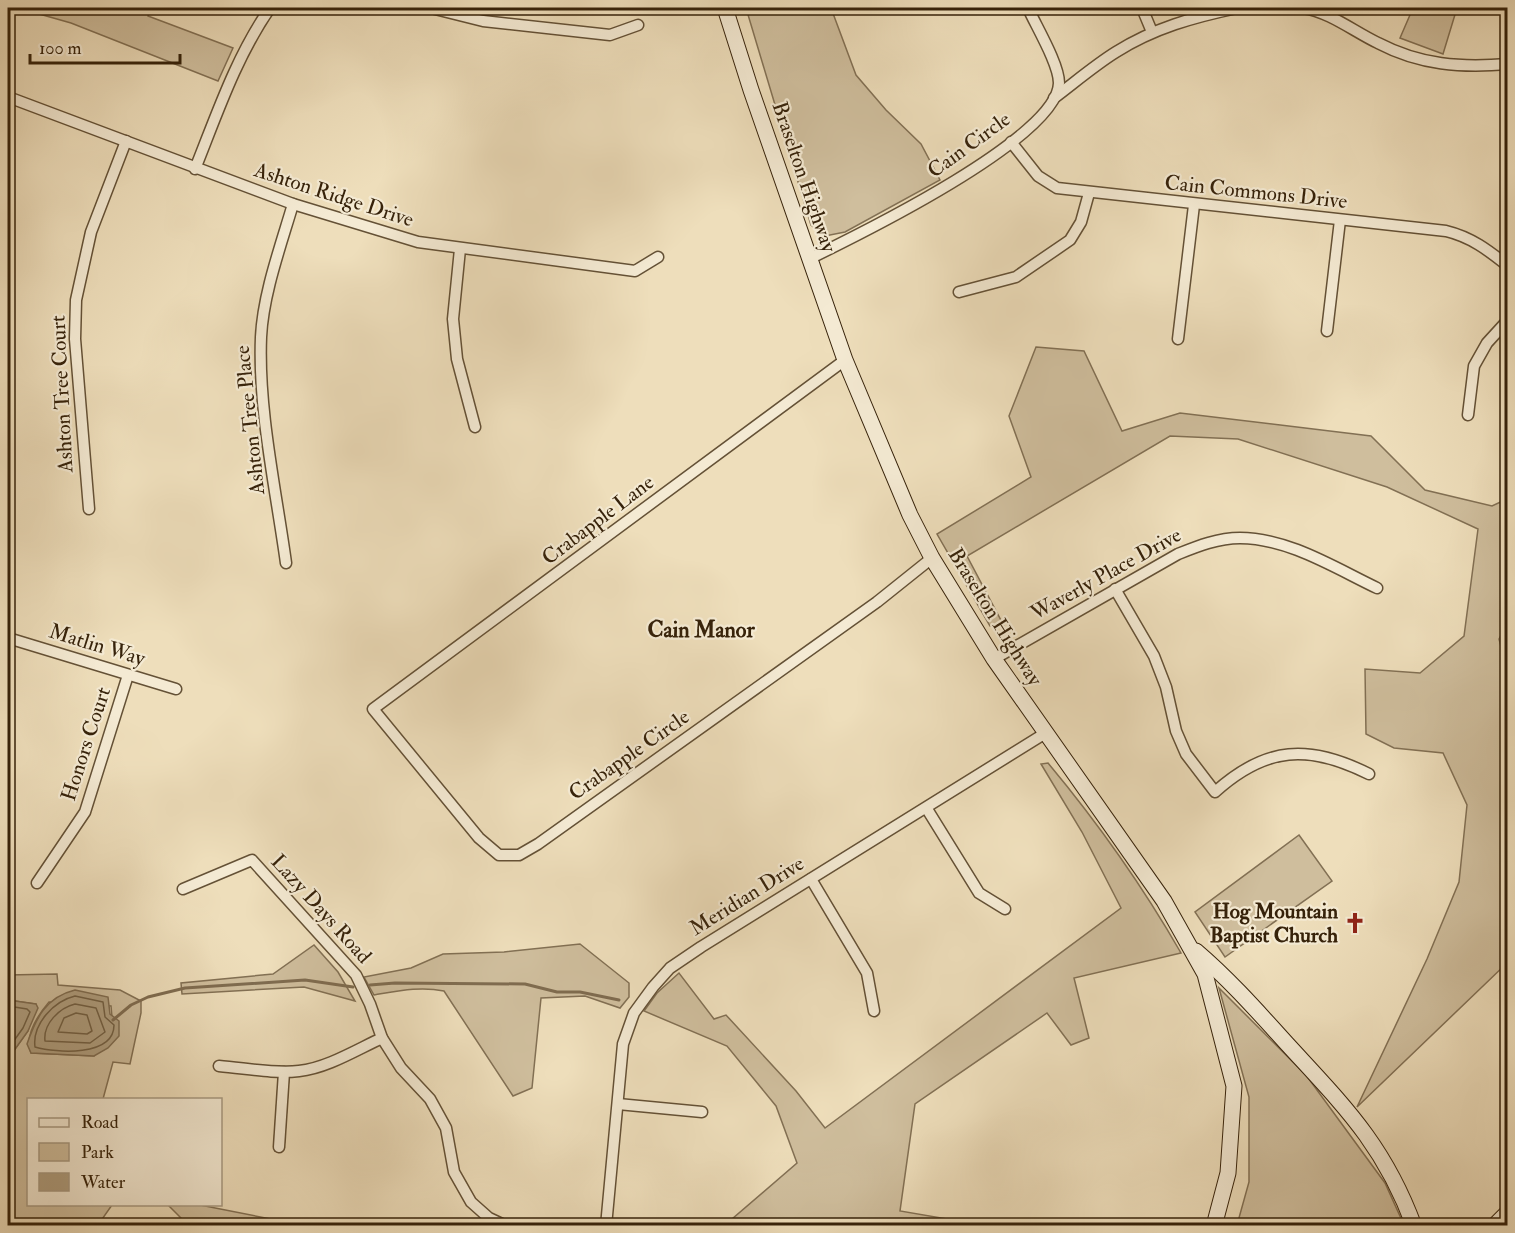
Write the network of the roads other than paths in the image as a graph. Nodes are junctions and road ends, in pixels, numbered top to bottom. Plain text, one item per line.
1 (270, 8) edge
2 (431, 8) edge
3 (725, 8) edge
4 (1028, 8) edge
5 (1142, 8) edge
6 (1237, 8) edge
7 (1303, 8) edge
8 (638, 25) dead end
9 (1152, 32) junction
10 (1508, 64) edge
11 (8, 97) edge
12 (1053, 99) junction
13 (126, 141) junction
14 (1011, 141) junction
15 (195, 169) junction
16 (1089, 193) junction
17 (293, 204) junction
18 (1194, 205) junction
19 (1340, 220) junction
20 (460, 249) junction
21 (658, 257) dead end
22 (810, 258) junction
23 (1508, 266) edge
24 (959, 292) dead end
25 (1508, 320) edge
26 (1328, 331) dead end
27 (1178, 339) dead end
28 (845, 360) junction
29 (1468, 415) dead end
30 (475, 427) dead end
31 (89, 509) dead end
32 (932, 558) junction
33 (286, 563) dead end
34 (1377, 588) dead end
35 (1115, 589) junction
36 (8, 638) edge
37 (994, 659) junction
38 (128, 675) junction
39 (176, 689) dead end
40 (373, 710) joint
41 (1044, 734) junction
42 (1369, 774) dead end
43 (927, 809) junction
44 (811, 879) junction
45 (37, 883) dead end
46 (183, 889) dead end
47 (1005, 909) dead end
48 (1192, 948) junction
49 (874, 1011) dead end
50 (382, 1038) junction
51 (219, 1066) dead end
52 (284, 1072) junction
53 (618, 1104) junction
54 (702, 1112) dead end
55 (279, 1147) dead end
56 (1508, 1212) edge
57 (506, 1226) edge
58 (606, 1226) edge
59 (1214, 1226) edge
60 (1414, 1226) edge
61 (1494, 1226) edge

1 - 15 street
2 - 8 street
3 - 22 main road, Braselton Highway
4 - 12 street
5 - 9 street
6 - 9 street, Cain Circle
7 - 10 street
9 - 12 street, Cain Circle
11 - 13 street, Ashton Ridge Drive
12 - 14 street, Cain Circle
13 - 15 street, Ashton Ridge Drive
13 - 31 street, Ashton Tree Court
14 - 16 street, Cain Commons Drive
14 - 22 street, Cain Circle
15 - 17 street, Ashton Ridge Drive
16 - 18 street, Cain Commons Drive
16 - 24 street
17 - 20 street, Ashton Ridge Drive
17 - 33 street, Ashton Tree Place
18 - 19 street, Cain Commons Drive
18 - 27 street
19 - 23 street, Cain Commons Drive
19 - 26 street
20 - 21 street, Ashton Ridge Drive
20 - 30 street
22 - 28 main road, Braselton Highway
25 - 29 street
28 - 32 main road, Braselton Highway
28 - 40 street, Crabapple Lane
32 - 37 main road, Braselton Highway
32 - 40 street, Crabapple Circle
34 - 35 street, Waverly Place Drive
35 - 37 street, Waverly Place Drive
35 - 42 street
36 - 38 street, Matlin Way
37 - 41 main road, Braselton Highway
38 - 39 street, Matlin Way
38 - 45 street, Honors Court
41 - 43 street, Meridian Drive
41 - 48 main road, Braselton Highway
43 - 44 street, Meridian Drive
43 - 47 street
44 - 49 street
44 - 53 street, Meridian Drive
46 - 50 street, Lazy Days Road
48 - 59 main road, Braselton Highway
48 - 60 main road
50 - 52 street
50 - 57 street, Lazy Days Road
51 - 52 street
52 - 55 street
53 - 54 street
53 - 58 street
56 - 61 main road

